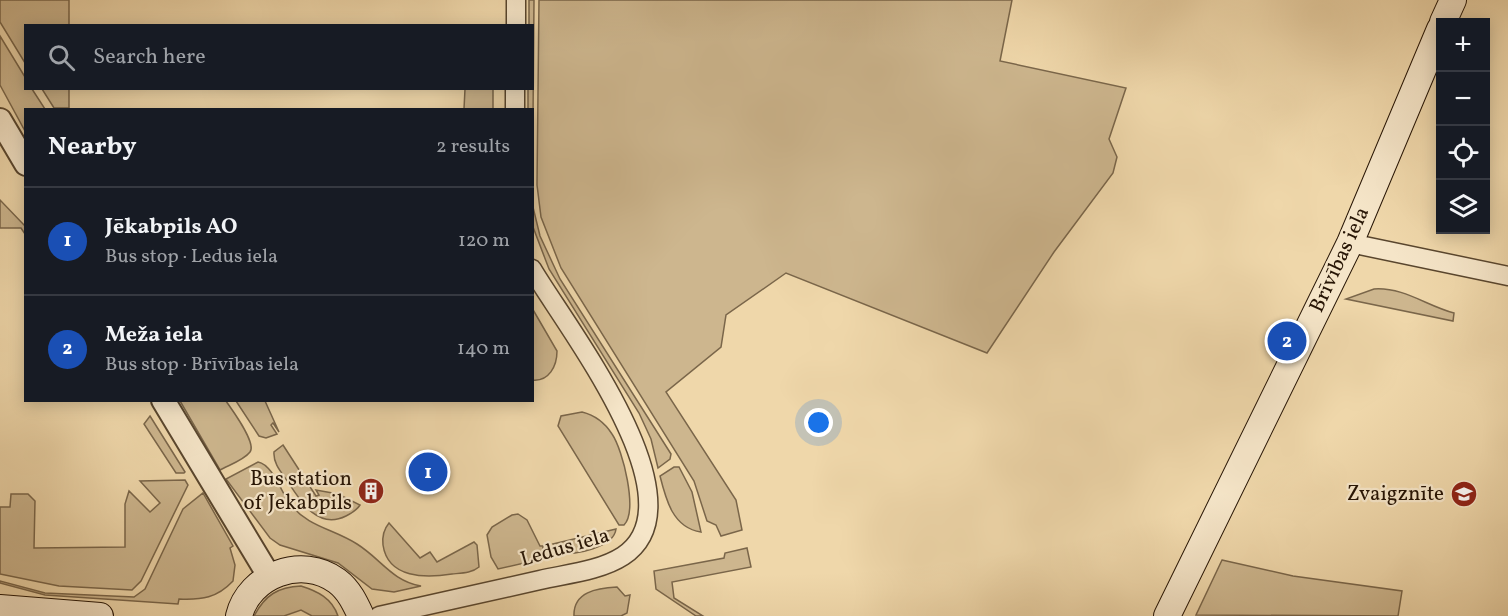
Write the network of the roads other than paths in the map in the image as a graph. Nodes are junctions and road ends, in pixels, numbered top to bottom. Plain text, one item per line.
1 (516, 0) edge
2 (1453, 0) edge
3 (1445, 18) edge
4 (516, 24) edge
5 (1436, 39) edge
6 (515, 90) edge
7 (515, 108) edge
8 (0, 120) edge
9 (24, 161) edge
10 (1350, 243) junction
11 (534, 272) edge
12 (1508, 276) edge
13 (164, 402) edge
14 (269, 576) junction
15 (0, 608) edge
16 (100, 616) edge
17 (238, 616) edge
18 (361, 616) edge
19 (379, 616) edge
20 (1167, 616) edge

1 - 4 street
2 - 3 main road
5 - 10 main road, Brīvības iela
6 - 7 street
8 - 9 street
10 - 12 street
10 - 20 main road, Brīvības iela
11 - 19 street, Ledus iela
13 - 14 street
14 - 17 main road
14 - 18 main road
15 - 16 main road

